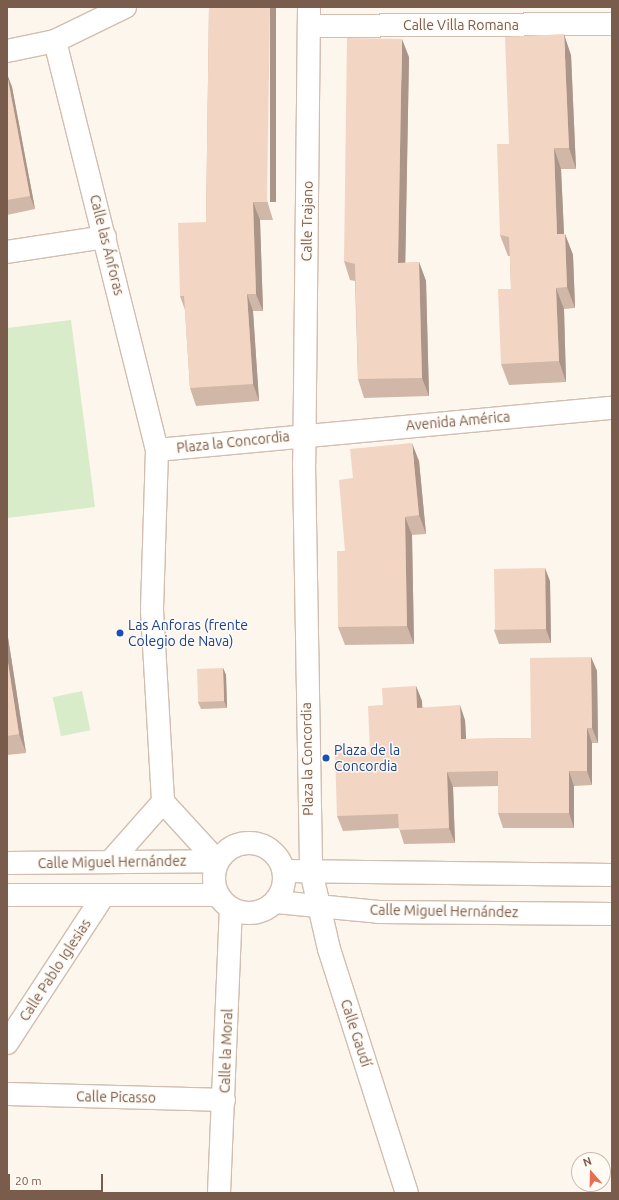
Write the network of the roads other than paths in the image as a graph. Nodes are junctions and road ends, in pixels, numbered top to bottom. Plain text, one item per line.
1 (125, 7) edge
2 (309, 16) edge
3 (612, 24) edge
4 (55, 41) junction
5 (7, 51) edge
6 (105, 237) junction
7 (7, 252) edge
8 (612, 408) edge
9 (304, 434) junction
10 (157, 450) junction
11 (163, 802) junction
12 (217, 861) junction
13 (110, 862) junction
14 (7, 863) edge
15 (284, 871) junction
16 (311, 871) junction
17 (612, 875) edge
18 (7, 895) edge
19 (102, 898) junction
20 (224, 902) junction
21 (276, 902) junction
22 (317, 905) junction
23 (612, 914) edge
24 (7, 1043) edge
25 (7, 1094) edge
26 (224, 1100) junction
27 (220, 1193) edge
28 (407, 1193) edge

1 - 4 street
2 - 3 street, Calle Villa Romana
2 - 9 street, Calle Trajano
4 - 5 street
4 - 6 street, Calle las Ánforas
6 - 7 street
6 - 10 street, Calle las Ánforas
8 - 9 street, Avenida América
9 - 10 street, Plaza la Concordia
9 - 16 street, Plaza la Concordia
10 - 11 street, Plaza la Concordia
11 - 12 street
11 - 13 street
12 - 13 street, Calle Miguel Hernández
12 - 15 street
12 - 20 street
13 - 14 street, Calle Miguel Hernández
15 - 16 street
15 - 21 street
16 - 17 street
16 - 22 street, Calle Gaudí
18 - 19 street
19 - 20 street
19 - 24 street, Calle Pablo Iglesias
20 - 21 street
20 - 26 street, Calle la Moral
21 - 22 street, Calle Miguel Hernández
22 - 23 street, Calle Miguel Hernández
22 - 28 street, Calle Gaudí
25 - 26 street, Calle Picasso
26 - 27 street, Calle la Moral

